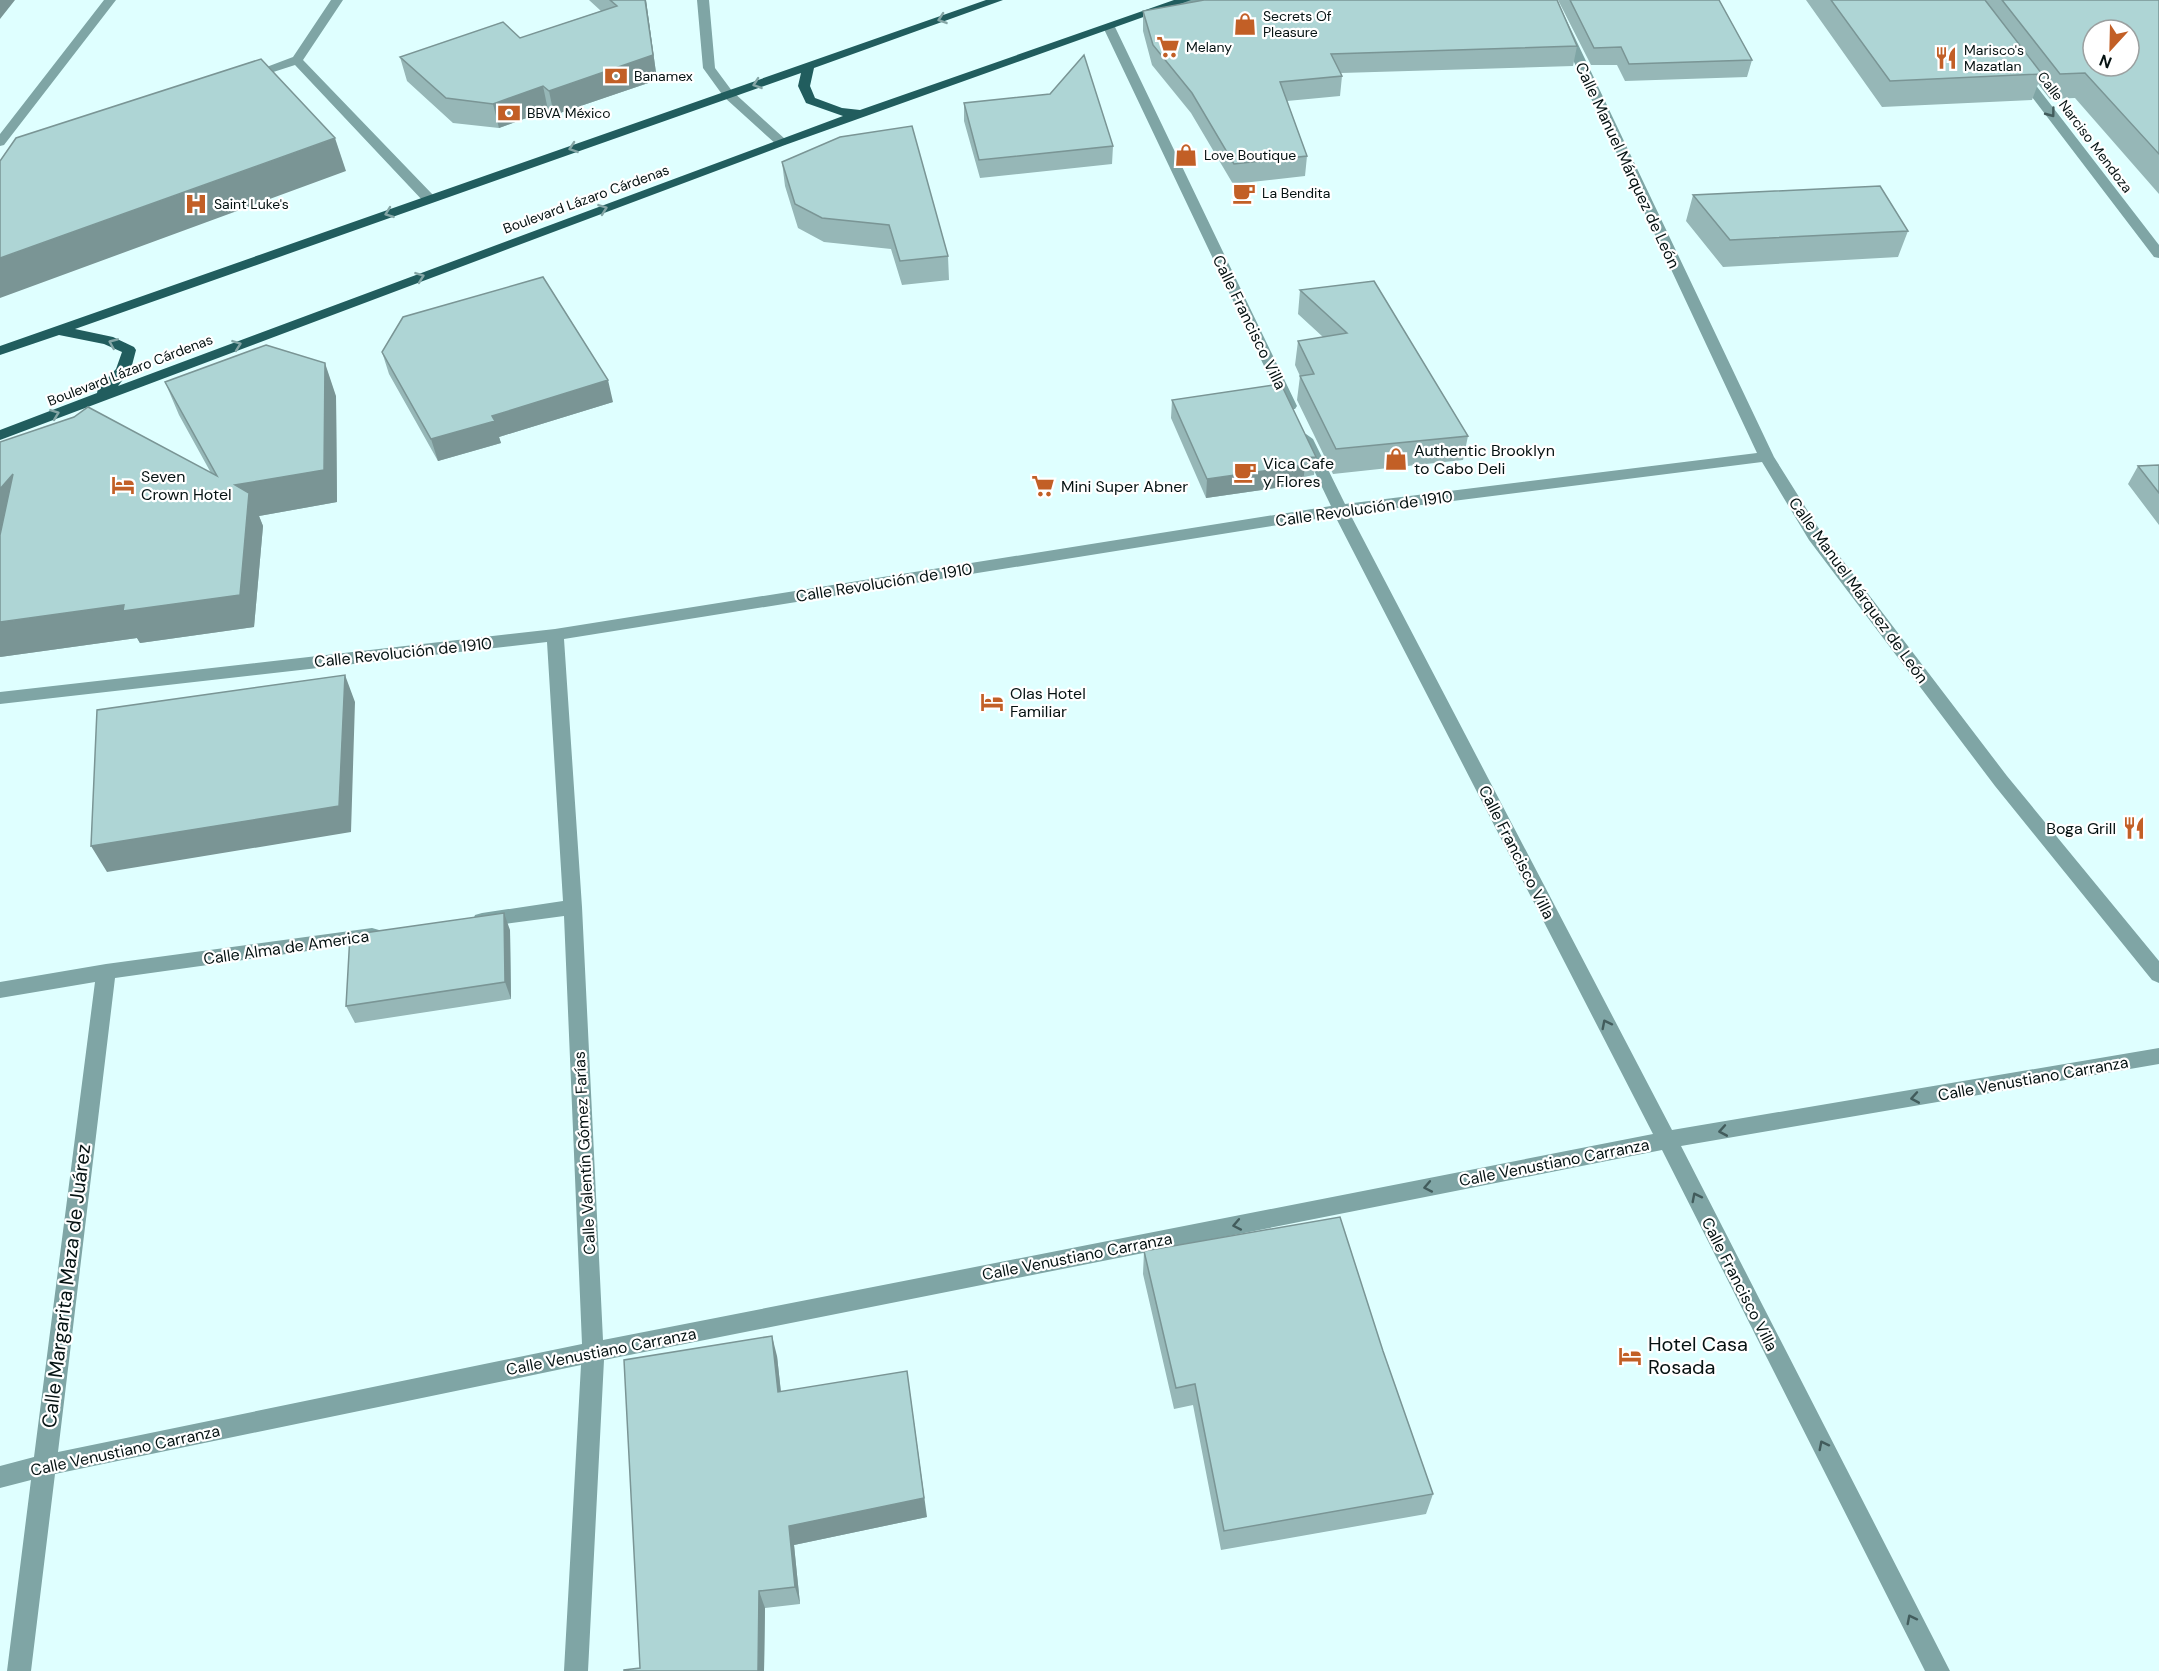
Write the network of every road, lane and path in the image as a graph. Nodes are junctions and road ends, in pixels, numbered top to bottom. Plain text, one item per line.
1 (110, 0) edge
2 (337, 0) edge
3 (703, 0) edge
4 (997, 0) edge
5 (1248, 0) edge
6 (1551, 0) edge
7 (1181, 1) edge
8 (1109, 27) junction
9 (297, 60) junction
10 (810, 66) junction
11 (2015, 66) edge
12 (231, 82) edge
13 (728, 94) junction
14 (864, 114) junction
15 (0, 142) edge
16 (781, 142) junction
17 (429, 199) junction
18 (2159, 254) edge
19 (58, 331) junction
20 (0, 351) edge
21 (95, 399) junction
22 (0, 435) edge
23 (1766, 457) junction
24 (1340, 510) junction
25 (555, 635) junction
26 (0, 698) edge
27 (573, 907) junction
28 (468, 922) edge
29 (386, 933) edge
30 (106, 972) junction
31 (2159, 975) edge
32 (0, 990) edge
33 (2159, 1056) edge
34 (1667, 1140) junction
35 (593, 1352) junction
36 (44, 1466) junction
37 (0, 1477) edge
38 (19, 1671) edge
39 (576, 1671) edge
40 (1938, 1671) edge

1 - 15 street
2 - 9 street
3 - 13 street
4 -> 10 main road
5 - 7 street
6 - 23 street, Calle Manuel Márquez de León
7 - 8 main road, Boulevard Lázaro Cárdenas
8 - 14 main road, Boulevard Lázaro Cárdenas
8 - 24 street, Calle Francisco Villa
9 - 12 street
9 - 17 street
10 -> 13 main road
10 - 14 main road
11 -> 18 street, Calle Narciso Mendoza
13 - 16 street
13 -> 17 main road
14 - 16 main road, Boulevard Lázaro Cárdenas
21 -> 16 main road, Boulevard Lázaro Cárdenas
17 -> 19 main road
19 - 20 main road
21 -> 19 main road
22 -> 21 main road, Boulevard Lázaro Cárdenas
23 - 24 street, Calle Revolución de 1910
23 - 31 street, Calle Manuel Márquez de León
24 - 25 street, Calle Revolución de 1910
34 -> 24 street, Calle Francisco Villa
25 - 26 street, Calle Revolución de 1910
25 - 27 street, Calle Valentín Gómez Farías
27 - 28 street
27 - 35 street, Calle Valentín Gómez Farías
29 - 30 street, Calle Alma de America
30 - 32 street, Calle Alma de America
30 - 36 street, Calle Margarita Maza de Juárez
33 -> 34 street, Calle Venustiano Carranza
34 -> 35 street, Calle Venustiano Carranza
40 -> 34 street, Calle Francisco Villa
35 - 36 street, Calle Venustiano Carranza
35 - 39 street, Calle Valentín Gómez Farías
36 - 37 street, Calle Venustiano Carranza
36 - 38 street, Calle Margarita Maza de Juárez

